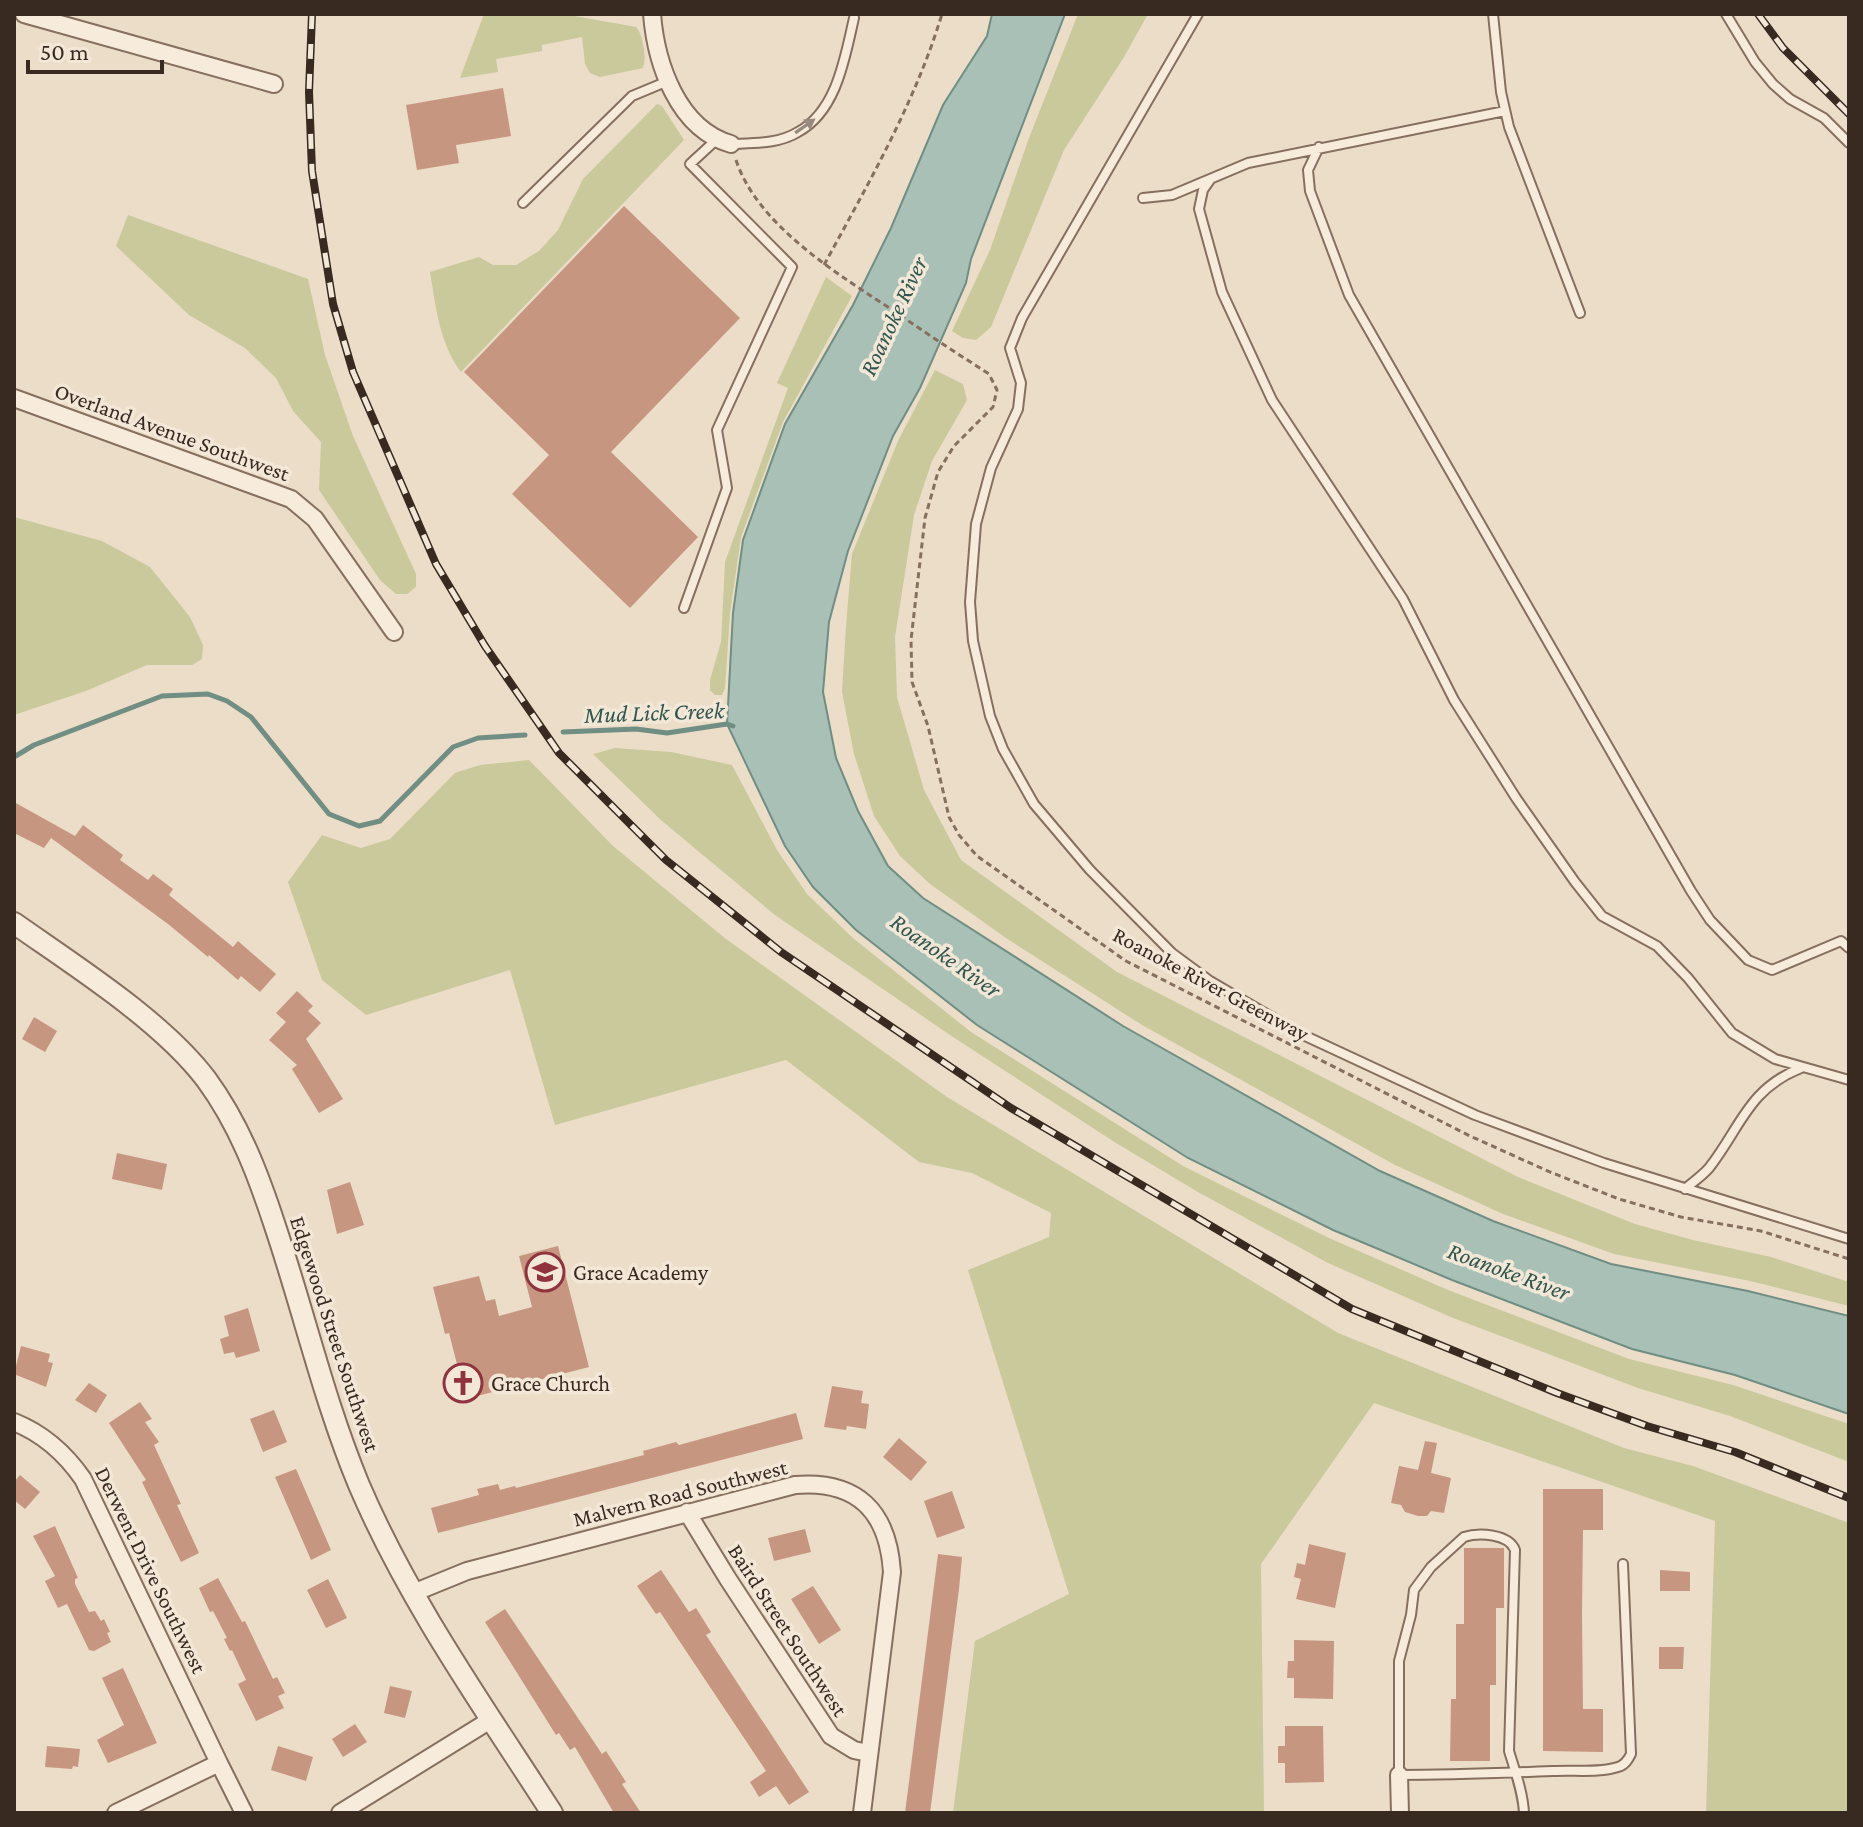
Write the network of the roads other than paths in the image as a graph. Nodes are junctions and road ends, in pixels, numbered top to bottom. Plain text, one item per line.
1 (24, 14) edge
2 (652, 14) edge
3 (1198, 14) edge
4 (1493, 14) edge
5 (1726, 14) edge
6 (854, 18) dead end
7 (668, 80) junction
8 (274, 84) dead end
9 (1505, 111) junction
10 (724, 142) junction
11 (1849, 143) edge
12 (1319, 147) junction
13 (1210, 180) junction
14 (1143, 198) dead end
15 (523, 203) dead end
16 (1580, 313) dead end
17 (14, 398) edge
18 (684, 608) dead end
19 (394, 632) dead end
20 (14, 923) edge
21 (1849, 948) edge
22 (1802, 1068) junction
23 (1849, 1080) edge
24 (1685, 1189) junction
25 (1849, 1239) edge
26 (14, 1422) edge
27 (687, 1512) junction
28 (1623, 1564) dead end
29 (413, 1593) junction
30 (492, 1719) junction
31 (868, 1753) junction
32 (219, 1763) junction
33 (1515, 1772) junction
34 (1399, 1775) junction
35 (116, 1813) edge
36 (244, 1813) edge
37 (340, 1813) edge
38 (552, 1813) edge
39 (862, 1813) edge
40 (1400, 1813) edge
41 (1524, 1813) edge

1 - 8 street
2 - 7 street
3 - 24 lane
4 - 9 lane
5 - 11 lane
10 -> 6 lane
7 - 10 street
7 - 15 lane
9 - 12 lane
9 - 16 lane
10 - 18 lane
12 - 13 lane
12 - 21 lane
13 - 14 lane
13 - 22 lane
17 - 19 street, Overland Avenue Southwest
20 - 29 street, Edgewood Street Southwest
22 - 23 lane
22 - 24 lane
24 - 25 lane
26 - 32 street, Derwent Drive Southwest
27 - 29 street, Malvern Road Southwest
27 - 31 street, Baird Street Southwest
27 - 31 street, Malvern Road Southwest
28 - 33 lane
29 - 30 street, Edgewood Street Southwest
30 - 37 street
30 - 38 street, Edgewood Street Southwest
31 - 39 street, Malvern Road Southwest
32 - 35 street
32 - 36 street, Derwent Drive Southwest
33 - 34 lane
33 - 34 lane
33 - 41 lane
34 - 40 street

